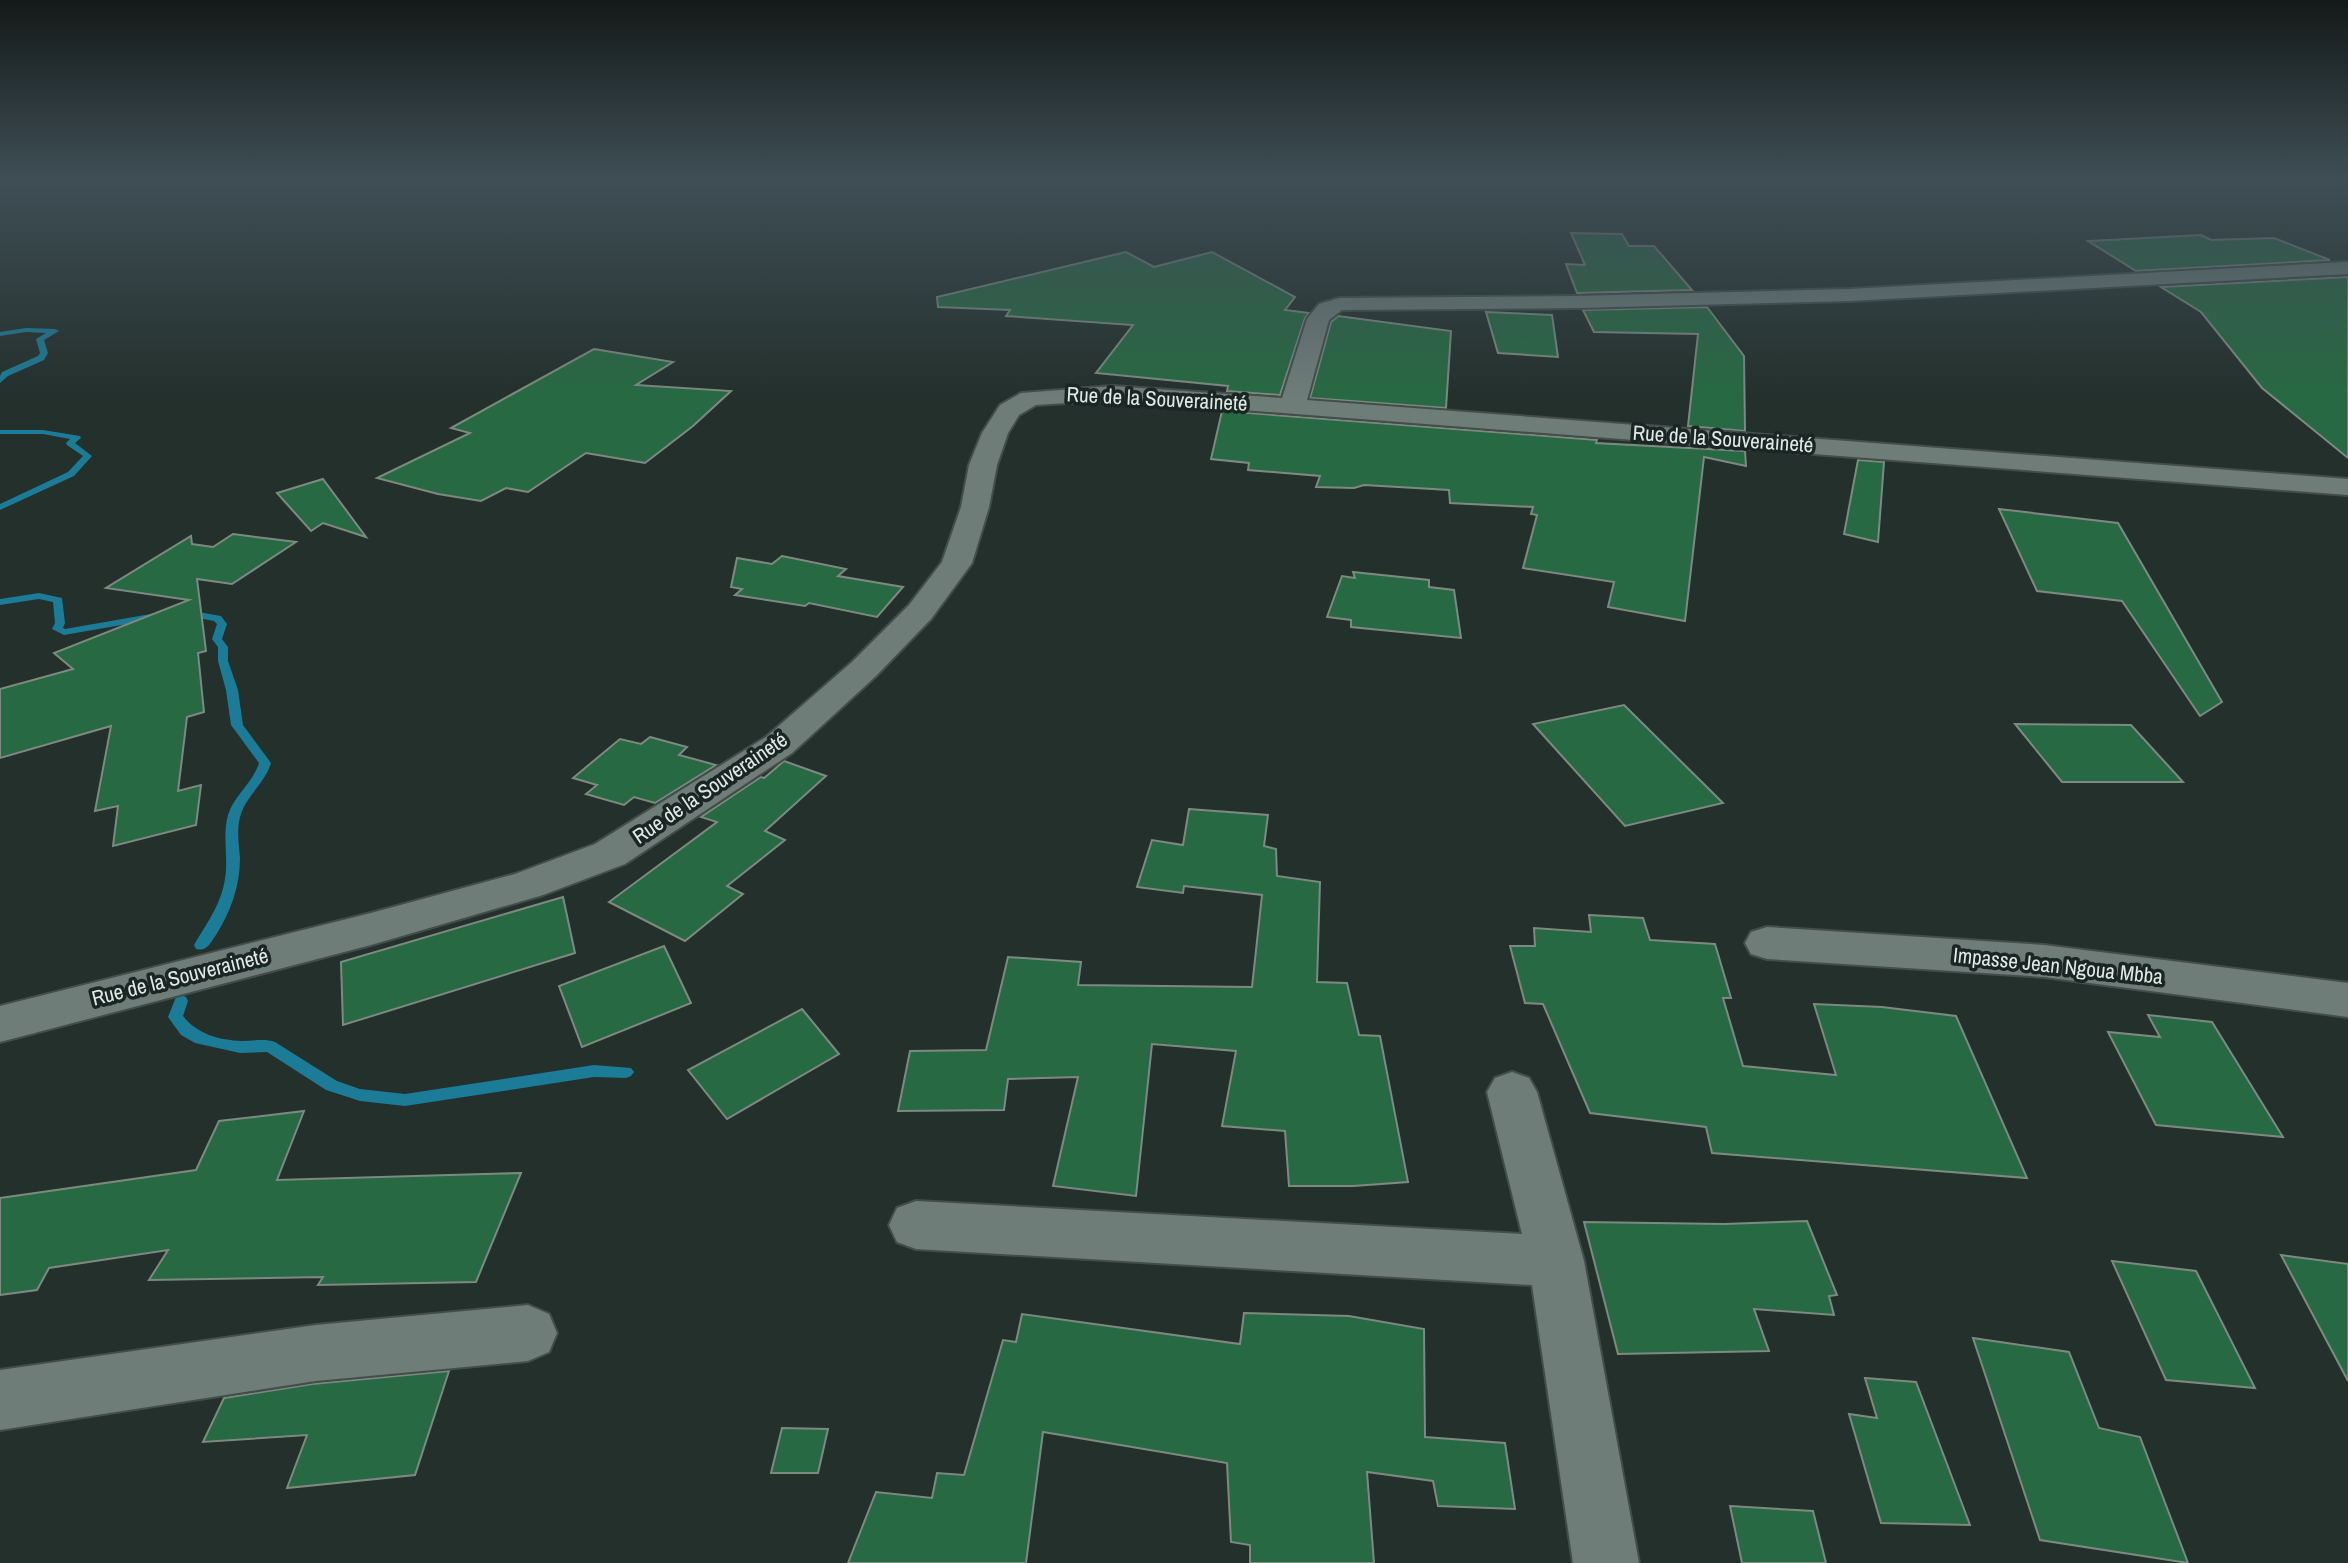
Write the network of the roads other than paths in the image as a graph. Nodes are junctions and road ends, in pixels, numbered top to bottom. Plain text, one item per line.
1 (2348, 268) edge
2 (1292, 407) junction
3 (2348, 487) edge
4 (1767, 943) dead end
5 (2348, 1000) edge
6 (0, 1024) edge
7 (1512, 1092) dead end
8 (916, 1225) dead end
9 (1556, 1261) junction
10 (528, 1333) dead end
11 (0, 1400) edge
12 (1606, 1563) edge

1 - 2 street
2 - 3 street, Rue de la Souveraineté
2 - 6 street, Rue de la Souveraineté
4 - 5 street, Impasse Jean Ngoua Mbba
7 - 9 street
8 - 9 street
9 - 12 street
10 - 11 street

